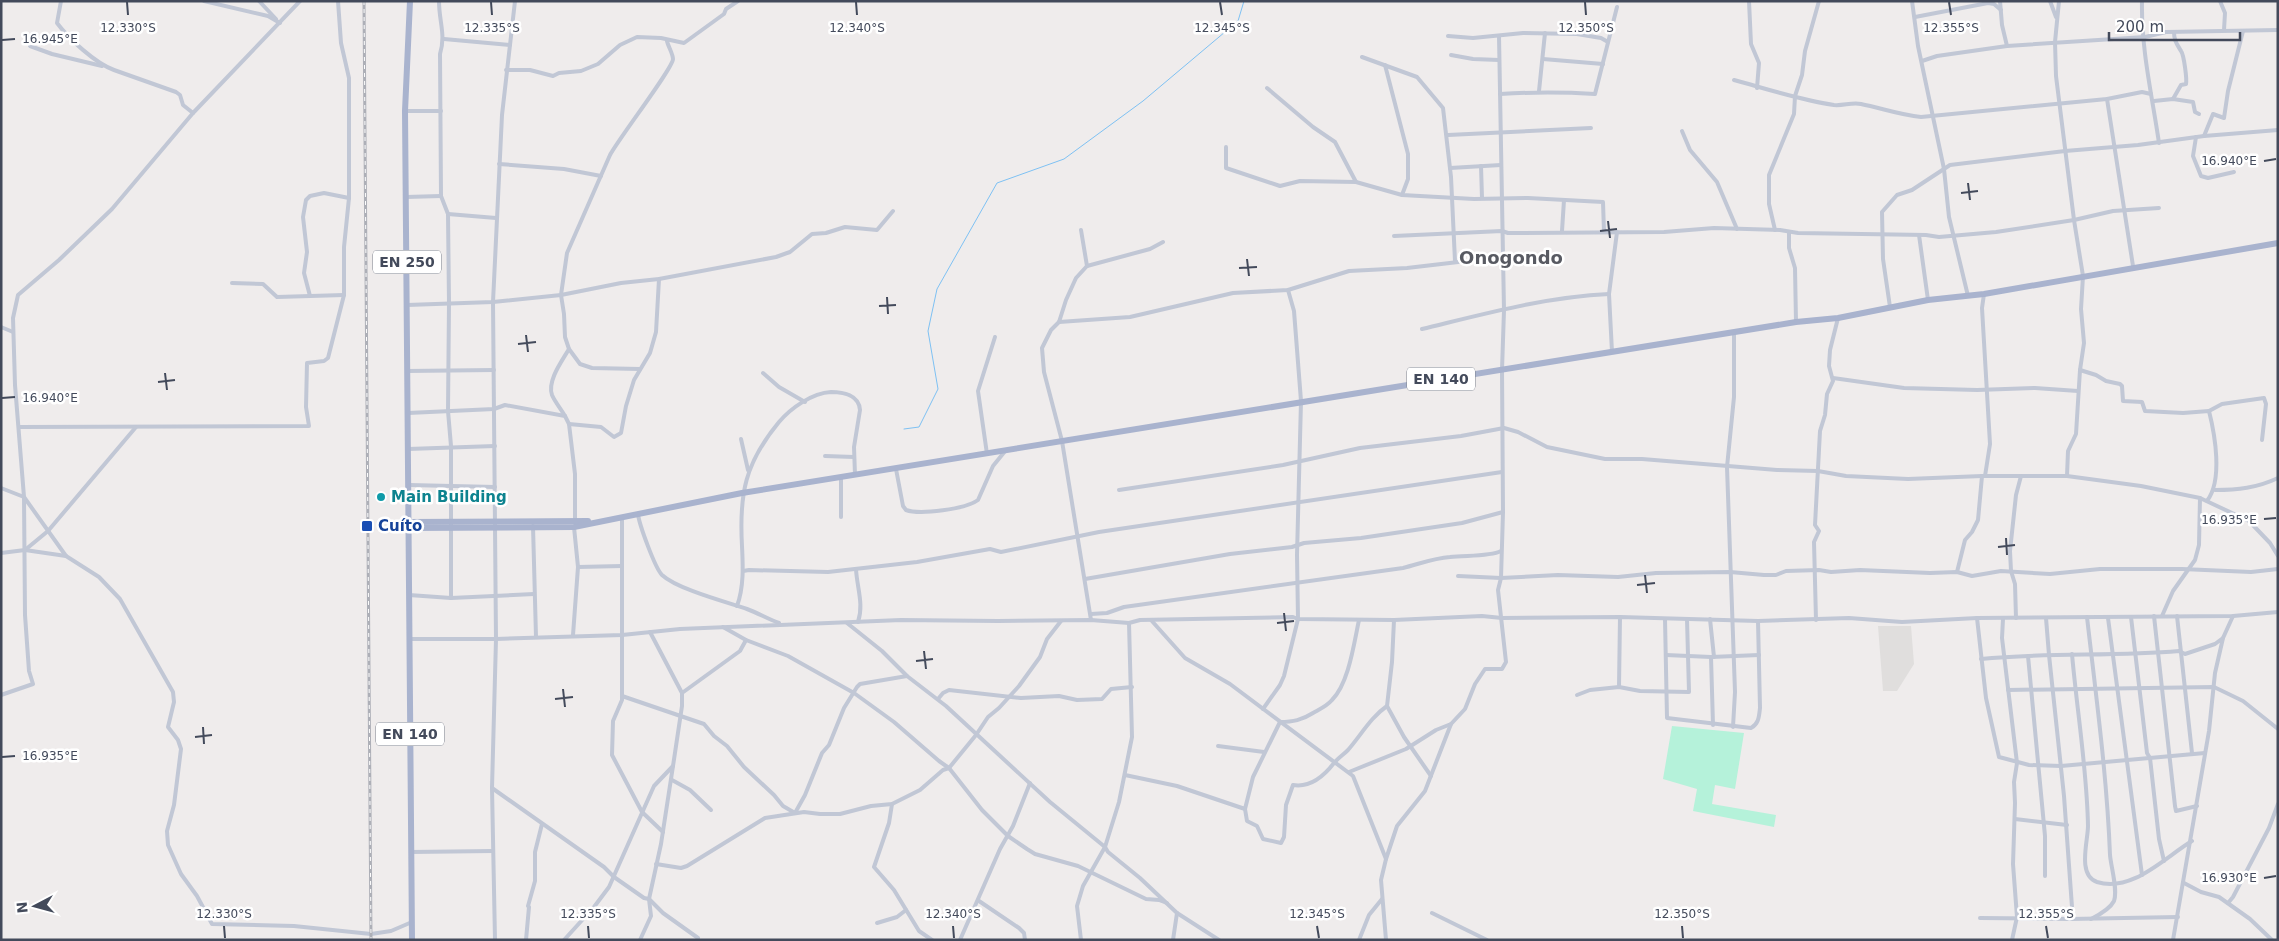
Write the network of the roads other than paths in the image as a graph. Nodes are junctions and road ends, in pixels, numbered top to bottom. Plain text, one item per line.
1 (60, 1) edge
2 (204, 1) edge
3 (259, 1) edge
4 (300, 1) edge
5 (338, 1) edge
6 (410, 1) edge
7 (439, 1) edge
8 (515, 1) edge
9 (738, 1) edge
10 (1749, 1) edge
11 (1819, 1) edge
12 (1912, 1) edge
13 (2000, 1) edge
14 (2050, 1) edge
15 (2059, 1) edge
16 (2142, 1) edge
17 (2220, 1) edge
18 (1617, 7) dead end
19 (2001, 10) junction
20 (1915, 17) junction
21 (2056, 17) junction
22 (280, 22) junction
23 (2224, 30) junction
24 (2278, 30) edge
25 (2243, 31) junction
26 (2174, 32) junction
27 (1545, 34) junction
28 (1448, 36) dead end
29 (1499, 36) junction
30 (2145, 37) junction
31 (444, 39) junction
32 (667, 41) junction
33 (1608, 42) junction
34 (2055, 42) junction
35 (510, 45) junction
36 (30, 46) dead end
37 (2008, 46) junction
38 (1451, 55) dead end
39 (1362, 57) dead end
40 (1543, 59) junction
41 (1499, 60) junction
42 (1922, 61) junction
43 (1602, 64) junction
44 (104, 66) junction
45 (1385, 66) junction
46 (506, 70) junction
47 (1734, 80) dead end
48 (1267, 88) dead end
49 (1757, 88) junction
50 (1540, 91) junction
51 (1500, 94) junction
52 (2151, 94) junction
53 (1796, 96) junction
54 (2107, 99) junction
55 (2173, 99) junction
56 (2060, 102) junction
57 (2154, 102) junction
58 (405, 111) junction
59 (441, 111) junction
60 (192, 113) junction
61 (2199, 114) dead end
62 (1933, 116) junction
63 (1591, 128) dead end
64 (2278, 130) edge
65 (1500, 131) junction
66 (1682, 131) dead end
67 (1448, 135) junction
68 (2204, 136) junction
69 (2196, 137) junction
70 (2159, 142) junction
71 (1226, 147) dead end
72 (2115, 147) junction
73 (2065, 151) junction
74 (499, 164) junction
75 (1501, 165) junction
76 (1481, 166) junction
77 (1450, 168) junction
78 (1944, 169) junction
79 (2234, 172) dead end
80 (601, 176) junction
81 (1356, 182) junction
82 (1402, 195) junction
83 (406, 196) junction
84 (441, 196) junction
85 (350, 198) junction
86 (1452, 198) junction
87 (1482, 198) junction
88 (1501, 198) junction
89 (1564, 200) junction
90 (2160, 208) dead end
91 (2124, 211) junction
92 (893, 212) dead end
93 (448, 214) junction
94 (496, 218) junction
95 (2074, 220) junction
96 (1737, 229) junction
97 (1081, 230) dead end
98 (1775, 230) junction
99 (1502, 231) junction
100 (1562, 231) junction
101 (1604, 232) junction
102 (1617, 232) junction
103 (1789, 232) junction
104 (1454, 234) junction
105 (1882, 234) junction
106 (1918, 235) junction
107 (1955, 235) junction
108 (1394, 236) dead end
109 (1163, 242) dead end
110 (2278, 242) edge
111 (1456, 261) junction
112 (1502, 262) junction
113 (1087, 266) junction
114 (2134, 266) junction
115 (2083, 276) junction
116 (659, 279) junction
117 (232, 283) dead end
118 (1288, 290) junction
119 (1609, 294) junction
120 (1984, 294) junction
121 (344, 295) junction
122 (562, 295) junction
123 (310, 296) junction
124 (1968, 296) junction
125 (1928, 300) junction
126 (493, 302) junction
127 (450, 303) junction
128 (407, 305) junction
129 (1890, 307) junction
130 (1504, 310) junction
131 (1838, 318) junction
132 (1059, 322) junction
133 (1796, 322) junction
134 (1, 326) edge
135 (1422, 329) dead end
136 (13, 332) junction
137 (1734, 332) junction
138 (995, 337) dead end
139 (569, 350) junction
140 (1612, 352) junction
141 (640, 369) junction
142 (449, 370) junction
143 (494, 370) junction
144 (1502, 370) junction
145 (2080, 370) junction
146 (407, 371) junction
147 (763, 373) dead end
148 (1833, 378) junction
149 (1988, 389) junction
150 (2078, 391) junction
151 (1301, 401) junction
152 (805, 402) junction
153 (494, 410) junction
154 (448, 411) junction
155 (2208, 411) junction
156 (408, 413) junction
157 (565, 416) junction
158 (569, 424) junction
159 (20, 427) junction
160 (136, 427) junction
161 (1504, 428) junction
162 (741, 439) dead end
163 (2262, 440) dead end
164 (1062, 441) junction
165 (451, 446) junction
166 (495, 446) junction
167 (408, 449) junction
168 (1006, 450) junction
169 (987, 454) junction
170 (825, 456) dead end
171 (854, 457) junction
172 (1300, 461) junction
173 (1727, 467) junction
174 (896, 469) junction
175 (748, 470) junction
176 (1818, 471) junction
177 (1502, 472) junction
178 (855, 475) junction
179 (1984, 476) junction
180 (2021, 476) junction
181 (2067, 476) junction
182 (841, 477) junction
183 (2278, 478) edge
184 (409, 485) junction
185 (451, 485) junction
186 (495, 487) junction
187 (1, 488) edge
188 (1119, 490) dead end
189 (2215, 490) junction
190 (742, 493) junction
191 (24, 497) junction
192 (2200, 498) junction
193 (2207, 501) junction
194 (1298, 503) junction
195 (1503, 512) junction
196 (638, 514) junction
197 (622, 517) junction
198 (841, 517) dead end
199 (574, 524) junction
200 (409, 525) junction
201 (451, 525) junction
202 (495, 525) junction
203 (532, 525) junction
204 (48, 531) junction
205 (1077, 536) junction
206 (1298, 545) junction
207 (25, 550) junction
208 (1502, 551) junction
209 (1, 553) edge
210 (66, 556) junction
211 (2278, 556) edge
212 (744, 564) junction
213 (622, 566) junction
214 (578, 567) junction
215 (856, 569) junction
216 (2189, 569) junction
217 (2278, 569) edge
218 (749, 570) junction
219 (1814, 570) junction
220 (743, 571) junction
221 (2011, 571) junction
222 (1730, 572) junction
223 (1958, 572) junction
224 (1458, 576) dead end
225 (1501, 578) junction
226 (1085, 579) junction
227 (1299, 582) junction
228 (534, 594) junction
229 (409, 595) junction
230 (495, 596) junction
231 (451, 598) junction
232 (737, 606) junction
233 (2278, 612) edge
234 (1091, 614) junction
235 (2154, 616) junction
236 (2162, 616) junction
237 (2177, 616) junction
238 (2233, 616) junction
239 (1620, 617) junction
240 (2087, 617) junction
241 (2131, 617) junction
242 (1502, 618) junction
243 (1977, 618) junction
244 (2003, 618) junction
245 (2016, 618) junction
246 (2046, 618) junction
247 (2108, 618) junction
248 (1665, 619) junction
249 (1687, 619) junction
250 (1710, 619) junction
251 (1091, 620) junction
252 (1151, 620) junction
253 (1298, 620) junction
254 (1359, 620) junction
255 (1394, 620) junction
256 (1816, 620) junction
257 (1060, 621) junction
258 (1732, 621) junction
259 (1758, 621) junction
260 (858, 622) junction
261 (846, 623) junction
262 (780, 624) junction
263 (1129, 624) junction
264 (723, 627) junction
265 (650, 632) junction
266 (573, 635) junction
267 (622, 635) junction
268 (536, 637) junction
269 (2223, 638) junction
270 (409, 639) junction
271 (496, 639) junction
272 (746, 640) junction
273 (2179, 651) junction
274 (2158, 653) junction
275 (2072, 654) junction
276 (2112, 654) junction
277 (2136, 654) junction
278 (1666, 655) junction
279 (1759, 655) junction
280 (2048, 655) junction
281 (2091, 655) junction
282 (1734, 656) junction
283 (2004, 656) junction
284 (2028, 656) junction
285 (1689, 657) junction
286 (1712, 657) junction
287 (1981, 659) junction
288 (907, 676) junction
289 (1132, 687) junction
290 (1619, 687) junction
291 (2184, 687) junction
292 (2214, 687) junction
293 (2139, 688) junction
294 (2161, 688) junction
295 (2008, 690) junction
296 (2030, 690) junction
297 (2052, 690) junction
298 (2095, 690) junction
299 (2117, 690) junction
300 (1666, 691) junction
301 (2076, 691) junction
302 (682, 693) junction
303 (854, 693) junction
304 (1, 695) edge
305 (1577, 695) dead end
306 (622, 696) junction
307 (1010, 697) junction
308 (938, 699) junction
309 (1387, 706) junction
310 (1262, 709) junction
311 (681, 716) junction
312 (1280, 722) junction
313 (1451, 724) junction
314 (1713, 725) junction
315 (1734, 727) junction
316 (2278, 729) edge
317 (976, 735) junction
318 (1410, 745) junction
319 (1218, 746) dead end
320 (1264, 752) junction
321 (2192, 753) junction
322 (2205, 753) junction
323 (2170, 756) junction
324 (2150, 758) junction
325 (2128, 760) junction
326 (1335, 761) junction
327 (2103, 762) junction
328 (2017, 763) junction
329 (2038, 764) junction
330 (2083, 764) junction
331 (673, 766) junction
332 (2060, 766) junction
333 (949, 768) junction
334 (1349, 772) junction
335 (1125, 775) junction
336 (1431, 776) junction
337 (672, 780) junction
338 (1030, 782) junction
339 (492, 788) junction
340 (892, 804) junction
341 (2278, 804) edge
342 (2197, 806) junction
343 (1245, 809) junction
344 (711, 810) dead end
345 (642, 812) junction
346 (794, 814) junction
347 (2015, 819) junction
348 (2044, 823) junction
349 (542, 824) junction
350 (2067, 825) junction
351 (664, 832) junction
352 (1008, 836) junction
353 (2192, 841) junction
354 (1105, 847) junction
355 (493, 851) junction
356 (411, 852) junction
357 (1386, 859) junction
358 (2164, 861) junction
359 (656, 864) junction
360 (1092, 872) junction
361 (2142, 875) junction
362 (2045, 876) dead end
363 (614, 877) junction
364 (2113, 883) junction
365 (2184, 883) junction
366 (1382, 898) junction
367 (649, 899) junction
368 (979, 901) junction
369 (1167, 903) junction
370 (2228, 903) junction
371 (906, 910) junction
372 (1177, 913) junction
373 (1432, 913) dead end
374 (2017, 917) junction
375 (2178, 917) junction
376 (1980, 918) dead end
377 (2090, 918) junction
378 (2070, 919) junction
379 (412, 922) junction
380 (877, 923) dead end
381 (698, 938) dead end
382 (412, 940) edge
383 (494, 940) edge
384 (526, 940) edge
385 (564, 940) edge
386 (640, 940) edge
387 (932, 940) edge
388 (960, 940) edge
389 (1025, 940) edge
390 (1081, 940) edge
391 (1173, 940) edge
392 (1219, 940) edge
393 (1359, 940) edge
394 (1386, 940) edge
395 (1487, 940) edge
396 (2012, 940) edge
397 (2173, 940) edge
398 (2272, 940) edge

1 - 44 street
2 - 22 street
3 - 22 street
4 - 22 street
5 - 85 street
6 - 58 main road, EN 250
7 - 31 street
8 - 35 street
9 - 32 street
10 - 49 street
11 - 53 street
12 - 20 street
13 - 19 street
14 - 21 street
15 - 21 street
16 - 30 street
17 - 23 street
18 - 33 street
19 - 20 street
19 - 37 street
20 - 42 street
21 - 34 street
22 - 60 street
23 - 25 street
23 - 26 street
24 - 25 street
25 - 68 street
26 - 30 street
26 - 55 street
27 - 29 street
27 - 33 street
27 - 40 street
28 - 29 street
29 - 41 street
30 - 34 street
30 - 52 street
31 - 35 street
31 - 59 street
32 - 46 street
32 - 80 street
33 - 43 street
34 - 37 street
34 - 56 street
35 - 46 street
36 - 44 street
37 - 42 street
38 - 41 street
39 - 45 street
40 - 43 street
40 - 50 street
41 - 51 street
42 - 62 street
43 - 50 street
44 - 60 street
45 - 67 street
45 - 82 street
46 - 74 street
47 - 49 street
48 - 81 street
49 - 53 street
50 - 51 street
51 - 65 street
52 - 54 street
52 - 57 street
53 - 62 street
53 - 98 street
54 - 56 street
54 - 72 street
55 - 57 street
55 - 61 street
56 - 62 street
56 - 73 street
57 - 70 street
58 - 59 street
58 - 83 main road, EN 250
59 - 84 street
60 - 136 street
62 - 78 street
63 - 65 street
64 - 68 street
65 - 67 street
65 - 75 street
66 - 96 street
67 - 77 street
68 - 69 street
69 - 70 street
69 - 79 street
70 - 72 street
71 - 81 street
72 - 73 street
72 - 91 street
73 - 78 street
73 - 95 street
74 - 80 street
74 - 94 street
75 - 76 street
75 - 88 street
76 - 77 street
76 - 87 street
77 - 86 street
78 - 105 street
78 - 107 street
80 - 122 street
81 - 82 street
82 - 86 street
83 - 84 street
83 - 128 main road, EN 250
84 - 93 street
85 - 121 street
85 - 123 street
86 - 87 street
86 - 104 street
87 - 88 street
88 - 89 street
88 - 99 street
89 - 100 street
89 - 101 street
90 - 91 street
91 - 95 street
91 - 114 street
92 - 116 street
93 - 94 street
93 - 127 street
94 - 126 street
95 - 107 street
95 - 115 street
96 - 98 street
96 - 102 street
97 - 113 street
98 - 103 street
99 - 100 street
99 - 104 street
99 - 112 street
100 - 101 street
101 - 102 street
102 - 119 street
103 - 105 street
103 - 133 street
104 - 108 street
104 - 111 street
105 - 106 street
105 - 129 street
106 - 107 street
106 - 125 street
107 - 124 street
109 - 113 street
110 - 114 main road, EN 140
111 - 112 street
111 - 118 street
112 - 130 street
113 - 132 street
114 - 115 main road, EN 140
115 - 120 main road, EN 140
115 - 145 street
116 - 122 street
116 - 141 street
117 - 123 street
118 - 132 street
118 - 151 street
119 - 130 street
119 - 140 street
120 - 124 main road, EN 140
120 - 149 street
121 - 123 street
121 - 160 street
122 - 126 street
122 - 139 street
124 - 125 main road, EN 140
125 - 129 main road, EN 140
126 - 127 street
126 - 143 street
127 - 128 street
127 - 142 street
128 - 146 main road, EN 250
129 - 131 main road, EN 140
130 - 135 street
130 - 144 street
131 - 133 main road, EN 140
131 - 148 street
132 - 164 street
133 - 137 main road, EN 140
134 - 136 street
136 - 159 street
137 - 140 main road, EN 140
137 - 173 street
138 - 169 street
139 - 141 street
139 - 157 street
140 - 144 main road, EN 140
141 - 158 street
142 - 143 street
142 - 146 street
142 - 154 street
143 - 153 street
144 - 151 main road, EN 140
144 - 161 street
145 - 150 street
145 - 155 street
146 - 156 main road, EN 250
147 - 152 street
148 - 149 street
148 - 176 street
149 - 150 street
149 - 179 street
150 - 181 street
151 - 164 main road, EN 140
151 - 172 street
152 - 171 street
152 - 175 street
153 - 154 street
153 - 157 street
153 - 166 street
154 - 156 street
154 - 165 street
155 - 163 street
155 - 189 street
156 - 167 main road, EN 250
157 - 158 street
158 - 199 street
159 - 160 street
159 - 191 street
160 - 204 street
161 - 172 street
161 - 173 street
161 - 177 street
162 - 175 street
164 - 168 main road, EN 140
164 - 205 street
165 - 166 street
165 - 167 street
165 - 185 street
166 - 186 street
167 - 184 main road, EN 250
168 - 169 main road, EN 140
168 - 174 street
169 - 174 main road, EN 140
170 - 171 street
171 - 178 street
172 - 188 street
172 - 194 street
173 - 176 street
173 - 222 street
174 - 178 main road, EN 140
175 - 190 street
176 - 179 street
176 - 219 street
177 - 194 street
177 - 195 street
178 - 182 main road, EN 140
179 - 180 street
179 - 223 street
180 - 181 street
180 - 221 street
181 - 192 street
182 - 190 main road, EN 140
182 - 198 street
183 - 189 street
184 - 185 street
184 - 200 main road, EN 250
185 - 186 street
185 - 201 street
186 - 202 street
187 - 191 street
189 - 193 street
190 - 196 main road, EN 140
190 - 212 street
191 - 204 street
191 - 207 street
192 - 193 street
192 - 216 street
193 - 211 street
194 - 205 street
194 - 206 street
195 - 206 street
195 - 208 street
196 - 197 main road, EN 140
196 - 232 street
197 - 199 main road, EN 140
197 - 213 street
199 - 203 main road, EN 140
199 - 214 street
200 - 201 main road, EN 140
200 - 229 main road, EN 140
201 - 202 main road, EN 140
201 - 231 street
202 - 203 main road, EN 140
202 - 230 street
203 - 228 street
204 - 207 street
204 - 210 street
205 - 215 street
205 - 226 street
206 - 226 street
206 - 227 street
207 - 209 street
207 - 210 street
207 - 304 street
208 - 225 street
208 - 227 street
210 - 379 street
212 - 218 street
212 - 220 street
213 - 214 street
213 - 267 street
214 - 266 street
215 - 218 street
215 - 260 street
216 - 217 street
216 - 221 street
216 - 236 street
218 - 220 street
219 - 222 street
219 - 223 street
219 - 256 street
220 - 232 street
221 - 223 street
221 - 245 street
222 - 225 street
222 - 258 street
224 - 225 street
225 - 242 street
226 - 234 street
227 - 234 street
227 - 253 street
228 - 230 street
228 - 268 street
229 - 231 street
229 - 270 main road, EN 140
230 - 231 street
230 - 271 street
232 - 262 street
233 - 238 street
234 - 251 street
235 - 236 street
235 - 241 street
235 - 274 street
236 - 237 street
237 - 238 street
237 - 273 street
238 - 269 street
239 - 242 street
239 - 248 street
239 - 290 street
240 - 246 street
240 - 247 street
240 - 281 street
241 - 247 street
241 - 277 street
242 - 255 street
242 - 313 street
243 - 244 street
243 - 256 street
243 - 287 street
244 - 245 street
244 - 283 street
245 - 246 street
246 - 280 street
247 - 276 street
248 - 249 street
248 - 278 street
249 - 250 street
249 - 285 street
250 - 258 street
250 - 286 street
251 - 257 street
251 - 263 street
252 - 253 street
252 - 263 street
252 - 310 street
253 - 254 street
253 - 310 street
254 - 255 street
254 - 312 street
255 - 309 street
256 - 259 street
257 - 260 street
257 - 307 street
258 - 259 street
258 - 282 street
259 - 279 street
260 - 261 street
261 - 262 street
261 - 288 street
262 - 264 street
263 - 289 street
264 - 265 street
264 - 272 street
265 - 267 street
265 - 302 street
266 - 267 street
266 - 268 street
267 - 306 street
268 - 271 street
269 - 273 street
269 - 292 street
270 - 271 street
270 - 356 main road, EN 140
271 - 339 street
272 - 302 street
272 - 303 street
273 - 274 street
273 - 291 street
274 - 277 street
274 - 294 street
275 - 280 street
275 - 281 street
275 - 301 street
276 - 277 street
276 - 281 street
276 - 299 street
277 - 293 street
278 - 285 street
278 - 300 street
279 - 282 street
279 - 315 street
280 - 284 street
280 - 297 street
281 - 298 street
282 - 286 street
282 - 315 street
283 - 284 street
283 - 287 street
283 - 295 street
284 - 296 street
285 - 286 street
285 - 300 street
286 - 314 street
287 - 328 street
288 - 303 street
288 - 308 street
289 - 307 street
289 - 335 street
290 - 300 street
290 - 305 street
291 - 292 street
291 - 294 street
291 - 321 street
292 - 316 street
292 - 322 street
293 - 294 street
293 - 299 street
293 - 324 street
294 - 323 street
295 - 296 street
295 - 328 street
296 - 297 street
296 - 329 street
297 - 301 street
297 - 332 street
298 - 299 street
298 - 301 street
298 - 327 street
299 - 325 street
300 - 314 street
301 - 330 street
302 - 311 street
303 - 333 street
303 - 346 street
306 - 311 street
306 - 345 street
307 - 308 street
307 - 317 street
308 - 317 street
309 - 318 street
309 - 326 street
310 - 312 street
311 - 331 street
311 - 346 street
312 - 320 street
312 - 326 street
313 - 318 street
313 - 336 street
314 - 315 street
317 - 333 street
317 - 338 street
318 - 334 street
318 - 336 street
319 - 320 street
320 - 343 street
321 - 322 street
321 - 323 street
322 - 342 street
323 - 324 street
323 - 342 street
324 - 325 street
324 - 358 street
325 - 327 street
325 - 361 street
326 - 334 street
326 - 343 street
327 - 330 street
327 - 364 street
328 - 329 street
328 - 347 street
329 - 332 street
329 - 348 street
330 - 332 street
330 - 364 street
331 - 337 street
331 - 345 street
332 - 350 street
333 - 340 street
333 - 352 street
334 - 357 street
335 - 343 street
335 - 354 street
336 - 357 street
337 - 344 street
337 - 351 street
338 - 352 street
338 - 354 street
339 - 349 street
339 - 355 street
340 - 346 street
340 - 371 street
341 - 370 street
342 - 353 street
345 - 351 street
345 - 363 street
346 - 359 street
347 - 348 street
347 - 374 street
348 - 350 street
348 - 362 street
349 - 363 street
349 - 384 street
350 - 378 street
351 - 359 street
352 - 360 street
352 - 368 street
353 - 358 street
353 - 365 street
354 - 360 street
354 - 369 street
355 - 356 street
355 - 383 street
356 - 379 main road, EN 140
357 - 366 street
358 - 361 street
359 - 367 street
360 - 369 street
360 - 390 street
361 - 364 street
363 - 367 street
363 - 385 street
364 - 377 street
365 - 370 street
365 - 375 street
366 - 393 street
366 - 394 street
367 - 381 street
367 - 386 street
368 - 388 street
368 - 389 street
369 - 372 street
370 - 398 street
371 - 380 street
371 - 387 street
372 - 391 street
372 - 392 street
373 - 395 street
374 - 376 street
374 - 378 street
374 - 396 street
375 - 377 street
375 - 397 street
377 - 378 street
379 - 382 main road, EN 140

